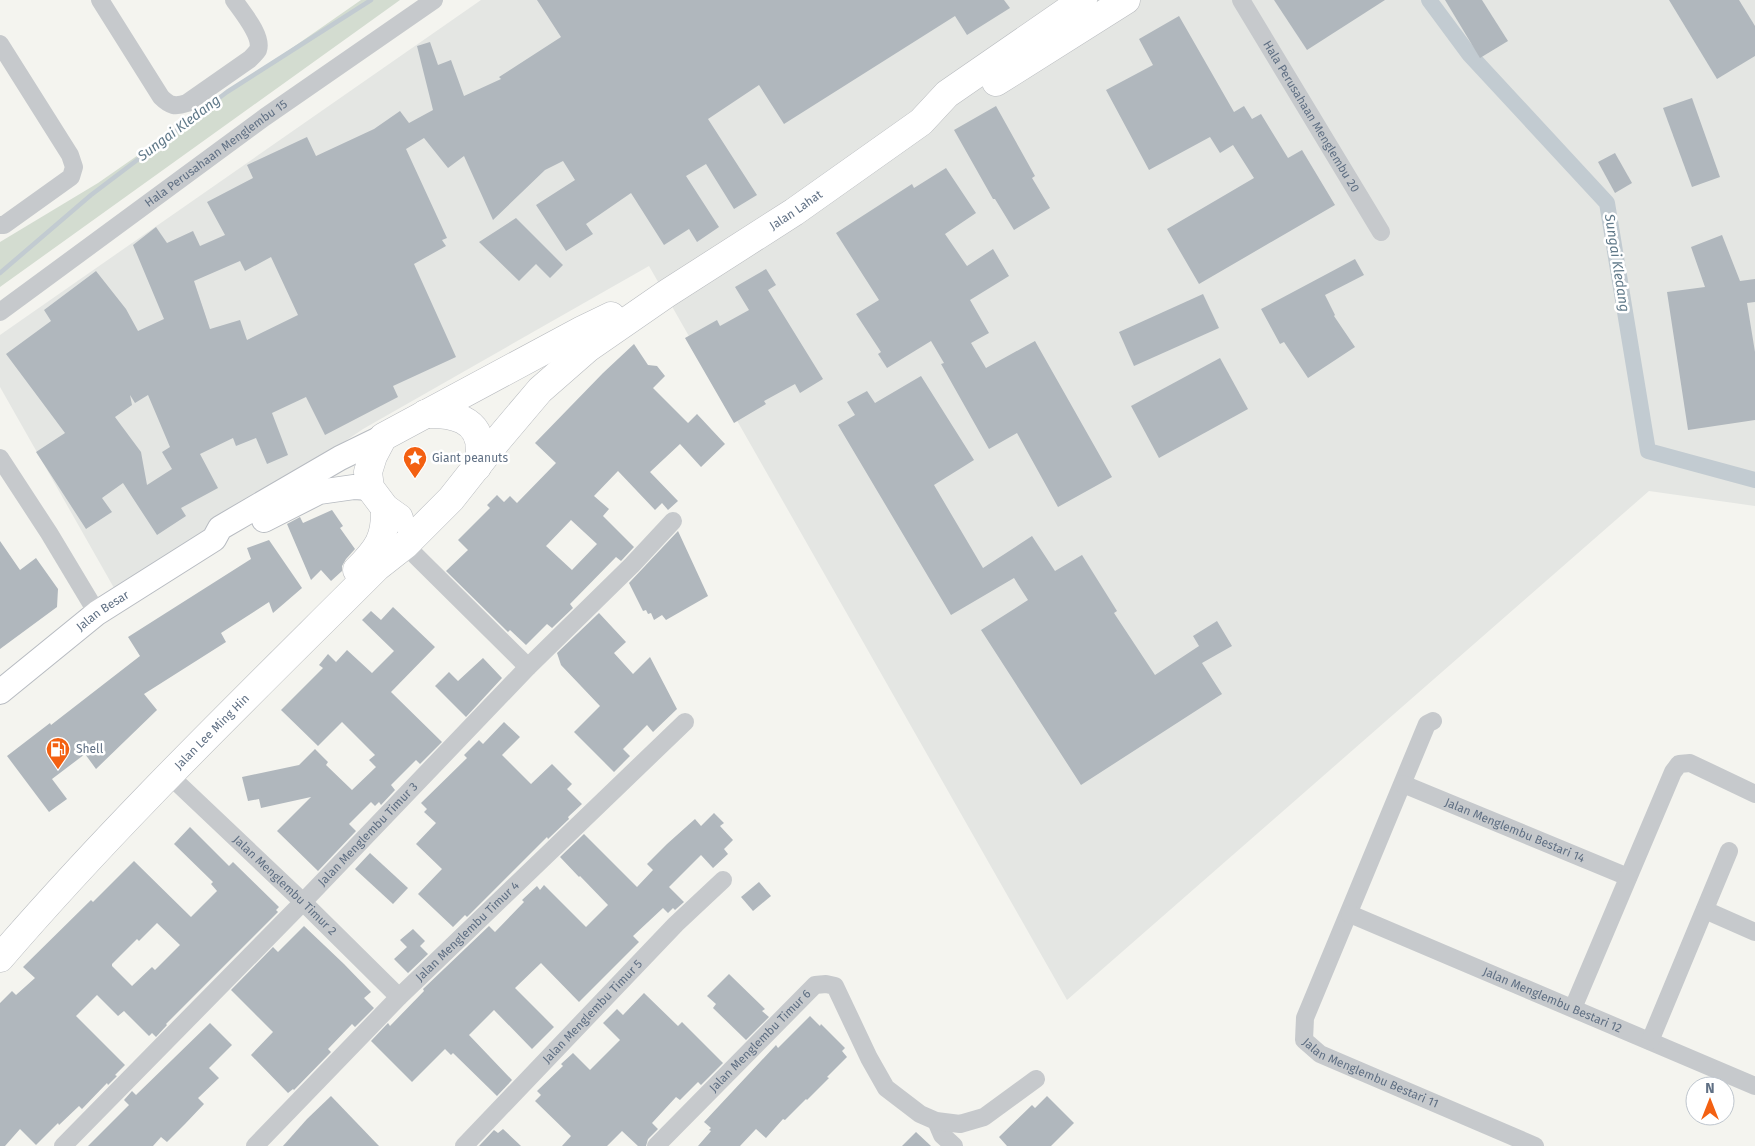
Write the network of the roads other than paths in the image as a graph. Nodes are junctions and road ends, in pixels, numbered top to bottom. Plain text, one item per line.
1 (100, 0) edge
2 (234, 0) edge
3 (434, 0) edge
4 (1083, 0) edge
5 (1126, 0) edge
6 (1242, 0) edge
7 (0, 44) edge
8 (920, 122) junction
9 (0, 225) edge
10 (1382, 232) dead end
11 (666, 294) junction
12 (0, 312) edge
13 (425, 414) junction
14 (384, 437) junction
15 (0, 458) edge
16 (477, 467) junction
17 (6, 481) edge
18 (377, 498) junction
19 (434, 516) junction
20 (673, 521) dead end
21 (214, 539) junction
22 (405, 545) junction
23 (97, 613) junction
24 (528, 667) junction
25 (0, 692) edge
26 (1433, 721) dead end
27 (685, 722) dead end
28 (169, 776) junction
29 (1403, 784) junction
30 (1755, 794) edge
31 (1729, 851) dead end
32 (1628, 877) junction
33 (723, 880) dead end
34 (303, 902) junction
35 (1705, 910) junction
36 (1350, 914) junction
37 (0, 930) edge
38 (1755, 932) edge
39 (0, 958) edge
40 (399, 997) junction
41 (1572, 1008) junction
42 (1650, 1041) junction
43 (1036, 1079) dead end
44 (1755, 1086) edge
45 (936, 1121) junction
46 (63, 1146) edge
47 (255, 1146) edge
48 (464, 1146) edge
49 (656, 1146) edge
50 (954, 1146) edge
51 (1535, 1146) edge

1 - 2 street
3 - 12 street, Hala Perusahaan Menglembu 15
4 - 8 main road, Jalan Lahat
5 - 8 main road, Jalan Lahat
6 - 10 street, Hala Perusahaan Menglembu 20
7 - 9 street
8 - 11 main road, Jalan Lahat
11 - 13 main road, Jalan Lahat
11 - 16 main road, Jalan Lahat
13 - 14 main road
13 - 16 main road
14 - 18 main road
14 - 21 main road, Jalan Besar
15 - 17 street
16 - 19 main road
17 - 23 street
18 - 19 main road
18 - 21 main road, Jalan Besar
18 - 37 main road, Jalan Lee Ming Hin
19 - 22 main road, Jalan Lee Ming Hin
20 - 24 street, Jalan Menglembu Timur 3
21 - 23 main road, Jalan Besar
22 - 24 street
22 - 28 main road, Jalan Lee Ming Hin
23 - 25 main road, Jalan Besar
24 - 34 street, Jalan Menglembu Timur 3
26 - 29 street
27 - 40 street, Jalan Menglembu Timur 4
28 - 34 street, Jalan Menglembu Timur 2
28 - 39 main road, Jalan Lee Ming Hin
29 - 32 street, Jalan Menglembu Bestari 14
29 - 36 street
30 - 32 street
31 - 35 street
32 - 41 street
33 - 48 street, Jalan Menglembu Timur 5
34 - 40 street, Jalan Menglembu Timur 2
34 - 46 street, Jalan Menglembu Timur 3
35 - 38 street
35 - 42 street
36 - 41 street, Jalan Menglembu Bestari 12
36 - 51 street, Jalan Menglembu Bestari 11
40 - 47 street, Jalan Menglembu Timur 4
41 - 42 street, Jalan Menglembu Bestari 12
42 - 44 street, Jalan Menglembu Bestari 12
43 - 45 street, Jalan Menglembu Timur 6
45 - 49 street, Jalan Menglembu Timur 6
45 - 50 street

